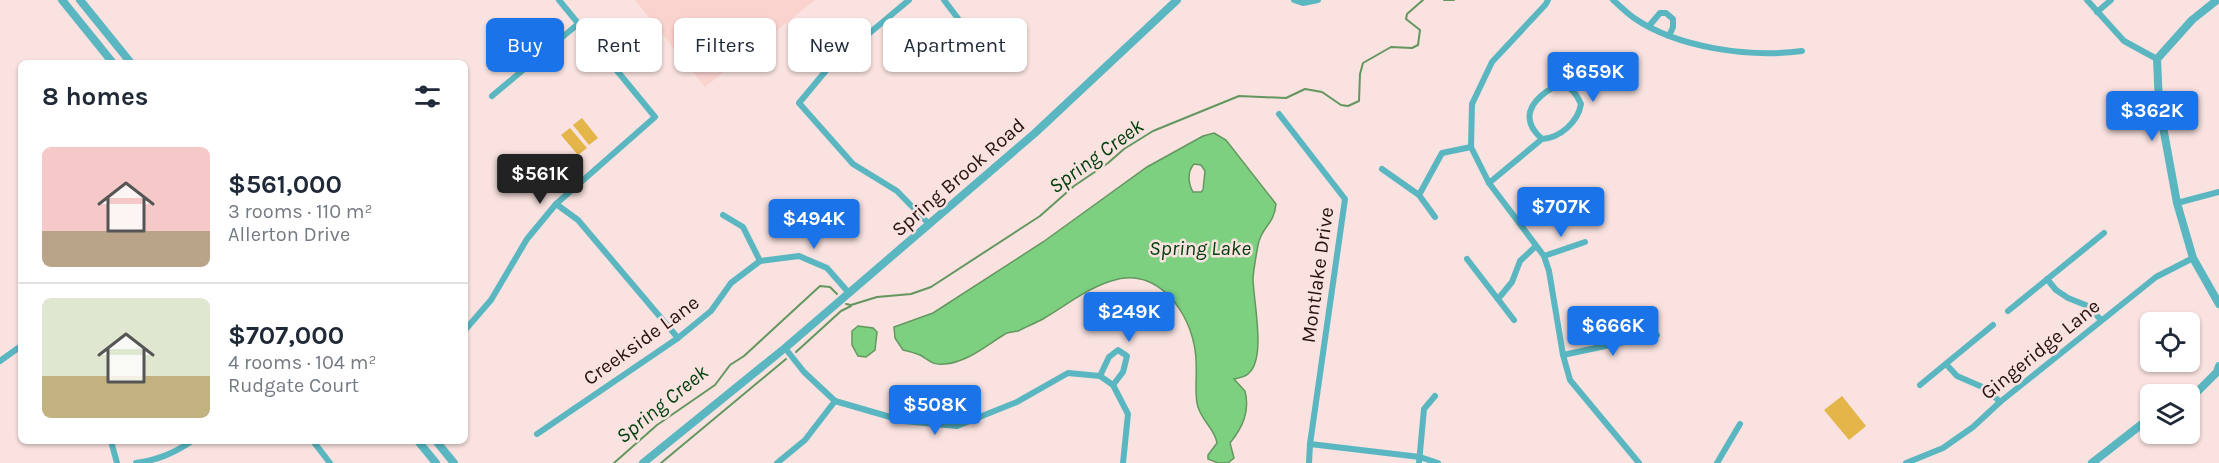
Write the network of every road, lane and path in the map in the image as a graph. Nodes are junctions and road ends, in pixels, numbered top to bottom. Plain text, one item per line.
1 (62, 0) edge
2 (80, 0) edge
3 (559, 0) edge
4 (909, 0) edge
5 (944, 0) edge
6 (1177, 0) edge
7 (1294, 0) edge
8 (1318, 0) edge
9 (1548, 0) edge
10 (1613, 0) edge
11 (2087, 0) edge
12 (2111, 0) edge
13 (2217, 0) edge
14 (2097, 12) junction
15 (958, 18) edge
16 (576, 20) edge
17 (576, 26) edge
18 (1649, 26) junction
19 (102, 27) junction
20 (91, 36) junction
21 (1669, 36) junction
22 (1802, 51) dead end
23 (2157, 59) junction
24 (111, 60) edge
25 (129, 60) edge
26 (618, 72) edge
27 (492, 96) dead end
28 (1279, 114) dead end
29 (1542, 139) junction
30 (1471, 147) junction
31 (1382, 169) dead end
32 (1489, 183) junction
33 (2219, 192) edge
34 (1419, 195) junction
35 (2177, 203) junction
36 (556, 204) junction
37 (723, 215) dead end
38 (1436, 217) dead end
39 (929, 224) junction
40 (2104, 233) dead end
41 (1585, 242) dead end
42 (1536, 246) junction
43 (1544, 256) junction
44 (2193, 258) junction
45 (1467, 259) dead end
46 (760, 261) junction
47 (2047, 279) junction
48 (849, 293) junction
49 (1498, 299) junction
50 (2219, 304) edge
51 (2008, 311) dead end
52 (1514, 320) dead end
53 (2101, 320) junction
54 (1993, 325) dead end
55 (468, 327) edge
56 (1657, 335) dead end
57 (678, 338) junction
58 (18, 348) edge
59 (785, 348) junction
60 (1563, 355) junction
61 (0, 361) edge
62 (1946, 364) junction
63 (2218, 370) edge
64 (1100, 376) junction
65 (1113, 385) junction
66 (1920, 385) dead end
67 (2200, 389) edge
68 (1435, 396) dead end
69 (835, 400) junction
70 (2000, 402) junction
71 (1740, 424) dead end
72 (2140, 426) edge
73 (537, 434) dead end
74 (112, 444) edge
75 (187, 444) edge
76 (315, 444) edge
77 (420, 444) edge
78 (438, 444) edge
79 (1310, 444) junction
80 (1420, 460) edge
81 (117, 463) edge
82 (136, 463) edge
83 (330, 463) edge
84 (436, 463) edge
85 (454, 463) edge
86 (643, 463) edge
87 (777, 463) edge
88 (1123, 463) edge
89 (1309, 463) edge
90 (1438, 463) edge
91 (1639, 463) edge
92 (1718, 463) edge
93 (1906, 463) edge
94 (2092, 463) edge

1 - 20 street
2 - 19 street
3 - 16 street
4 - 39 street
5 - 15 street
6 - 39 street, Spring Brook Road
7 - 8 street
9 - 30 street
10 - 18 street
11 - 14 street
12 - 14 street
13 - 23 street
14 - 23 street
17 - 27 street
18 - 21 street
18 - 21 street
19 - 20 street
19 - 25 street
20 - 24 street
21 - 22 street
23 - 35 street
26 - 36 street
28 - 79 street, Montlake Drive
29 - 29 street
29 - 32 street
30 - 32 street
30 - 34 street
31 - 34 street
32 - 42 street
33 - 35 street
34 - 38 street
35 - 44 street
36 - 55 street
36 - 57 street
37 - 46 street
39 - 48 street, Spring Brook Road
40 - 47 street
41 - 43 street
42 - 43 street
42 - 49 street
43 - 60 street
44 - 50 street
44 - 53 street, Gingeridge Lane
45 - 49 street
46 - 48 street, Creekside Lane
46 - 57 street, Creekside Lane
47 - 51 street
47 - 53 street
48 - 59 street, Spring Brook Road
49 - 52 street
53 - 70 street, Gingeridge Lane
54 - 62 street
56 - 60 street
57 - 73 street, Creekside Lane
58 - 61 street
59 - 69 street
59 - 86 street, Spring Brook Road
60 - 91 street
62 - 66 street
62 - 70 street
63 - 67 street
64 - 65 street
64 - 65 street
64 - 69 street
65 - 88 street
68 - 80 street
69 - 87 street
70 - 93 street, Gingeridge Lane
71 - 92 street
72 - 94 street
74 - 81 street
75 - 82 street
76 - 83 street
77 - 84 street
78 - 85 street
79 - 80 street
79 - 89 street, Montlake Drive
80 - 90 street

